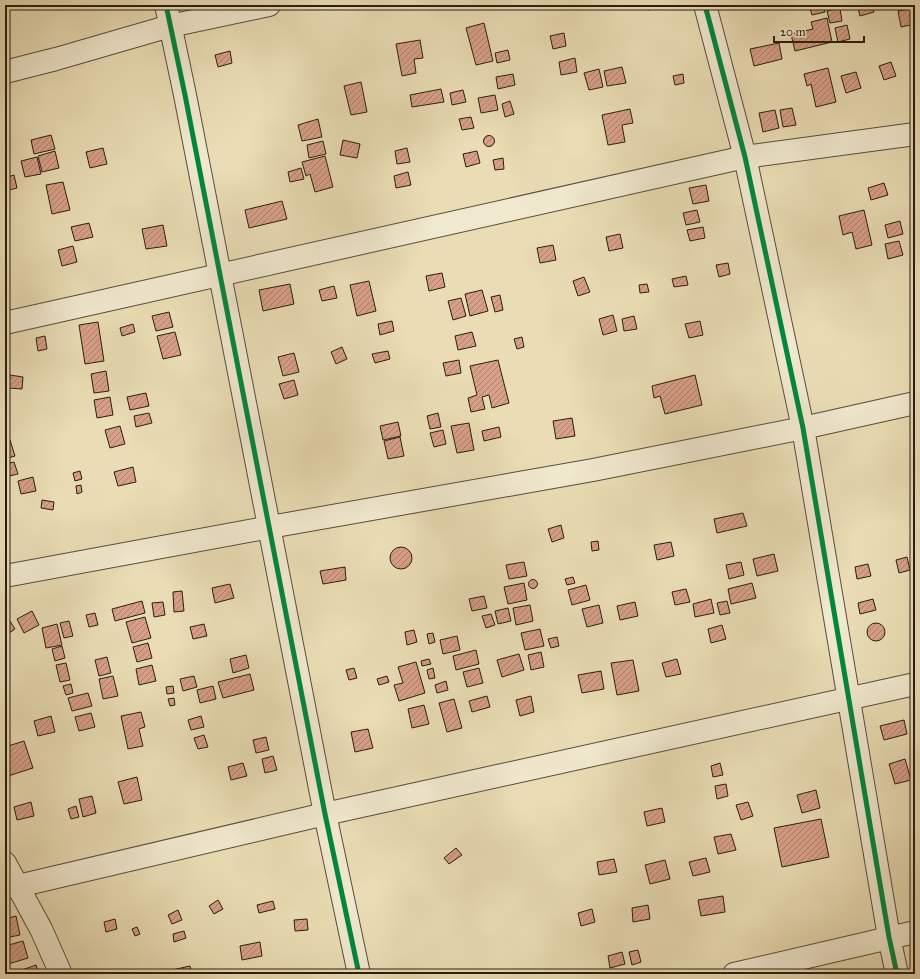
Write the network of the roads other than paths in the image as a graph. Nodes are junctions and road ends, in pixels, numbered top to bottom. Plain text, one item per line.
1 (269, 5) edge
2 (705, 5) edge
3 (168, 15) edge
4 (5, 72) edge
5 (915, 134) edge
6 (745, 157) junction
7 (220, 275) junction
8 (5, 323) edge
9 (915, 403) edge
10 (803, 428) junction
11 (270, 527) junction
12 (5, 576) edge
13 (915, 684) edge
14 (849, 698) junction
15 (325, 814) junction
16 (5, 864) edge
17 (11, 887) edge
18 (915, 932) edge
19 (889, 937) junction
20 (61, 974) edge
21 (359, 974) edge
22 (734, 974) edge
23 (897, 974) edge

1 - 3 street
2 - 6 street
3 - 4 street
3 - 7 street
5 - 6 street
6 - 7 street
6 - 10 street
7 - 8 street
7 - 11 street
9 - 10 street
10 - 11 street
10 - 14 street
11 - 12 street
11 - 15 street
13 - 14 street
14 - 15 street
14 - 19 street
15 - 17 street
15 - 21 street
16 - 17 street
17 - 20 street
18 - 19 street
19 - 22 street
19 - 23 street

